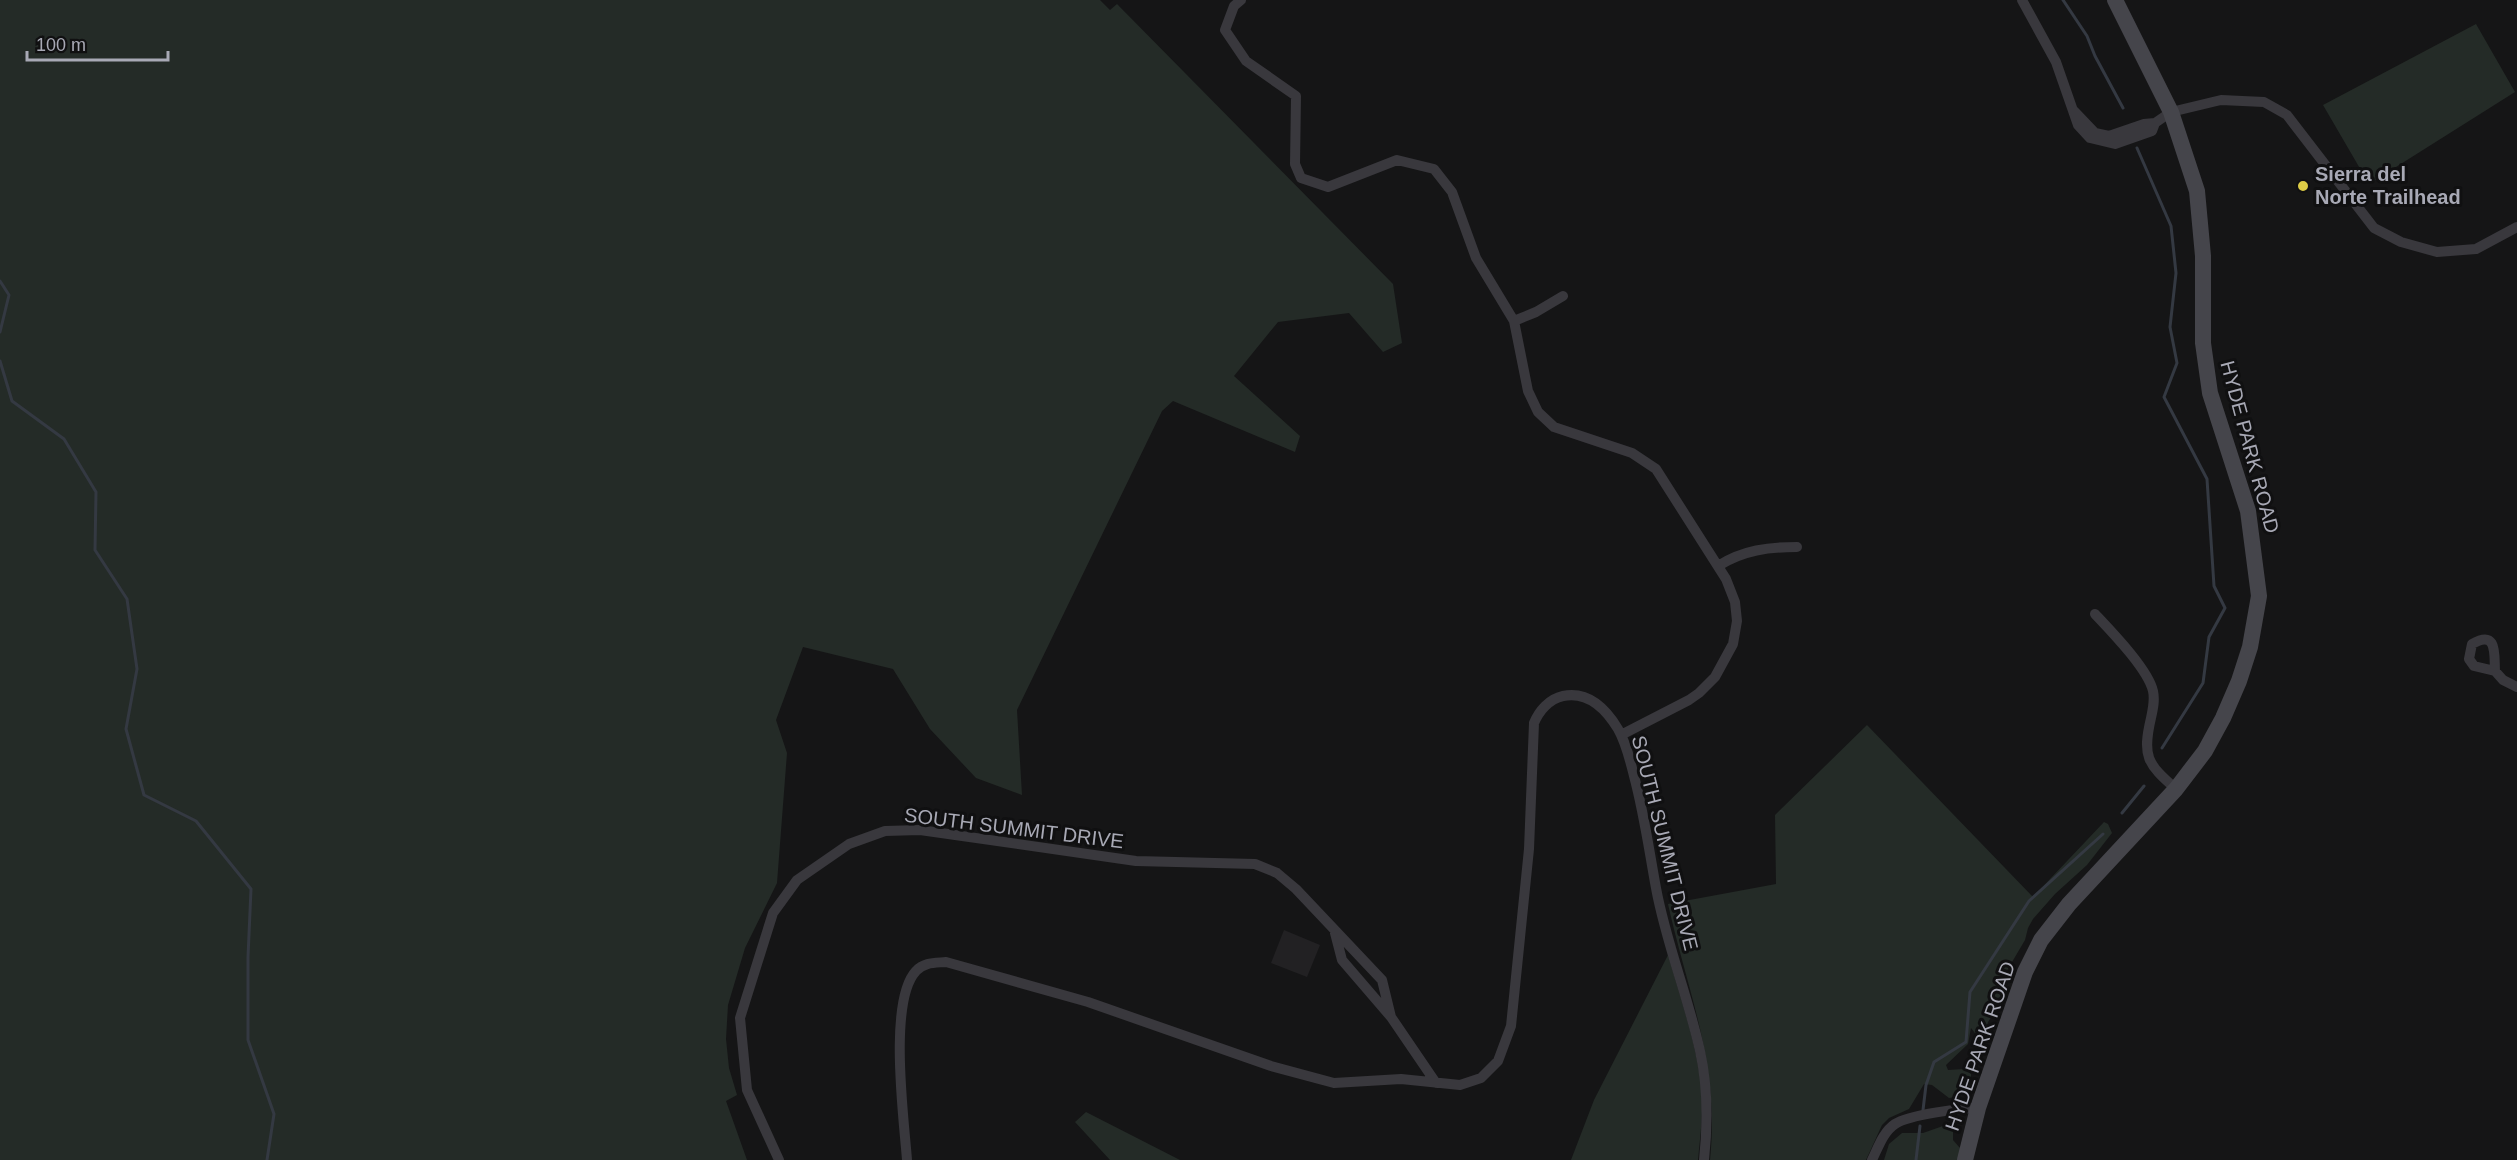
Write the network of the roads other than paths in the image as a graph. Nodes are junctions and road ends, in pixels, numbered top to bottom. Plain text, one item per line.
1 (1241, 0) edge
2 (2022, 0) edge
3 (2115, 0) edge
4 (2171, 112) junction
5 (2517, 227) edge
6 (1563, 296) dead end
7 (1514, 321) junction
8 (1797, 547) dead end
9 (1718, 566) junction
10 (2095, 614) dead end
11 (2495, 671) dead end
12 (2517, 687) edge
13 (1621, 735) junction
14 (2176, 789) junction
15 (1335, 931) junction
16 (1391, 1017) junction
17 (1436, 1083) junction
18 (1978, 1108) junction
19 (779, 1160) edge
20 (907, 1160) edge
21 (1704, 1160) edge
22 (1872, 1160) edge
23 (1965, 1160) edge

1 - 7 street
2 - 4 street
3 - 4 main road, HYDE PARK ROAD
4 - 5 street
4 - 14 main road, HYDE PARK ROAD
6 - 7 street
7 - 9 street
8 - 9 street
9 - 13 street
10 - 14 street
11 - 12 street
13 - 17 street, SOUTH SUMMIT DRIVE
13 - 21 street, SOUTH SUMMIT DRIVE
14 - 18 main road, HYDE PARK ROAD
15 - 16 street, SOUTH SUMMIT DRIVE
15 - 16 street, SOUTH SUMMIT DRIVE
15 - 19 street, SOUTH SUMMIT DRIVE
16 - 17 street, SOUTH SUMMIT DRIVE
17 - 20 street, SOUTH SUMMIT DRIVE
18 - 22 street
18 - 23 main road, HYDE PARK ROAD

